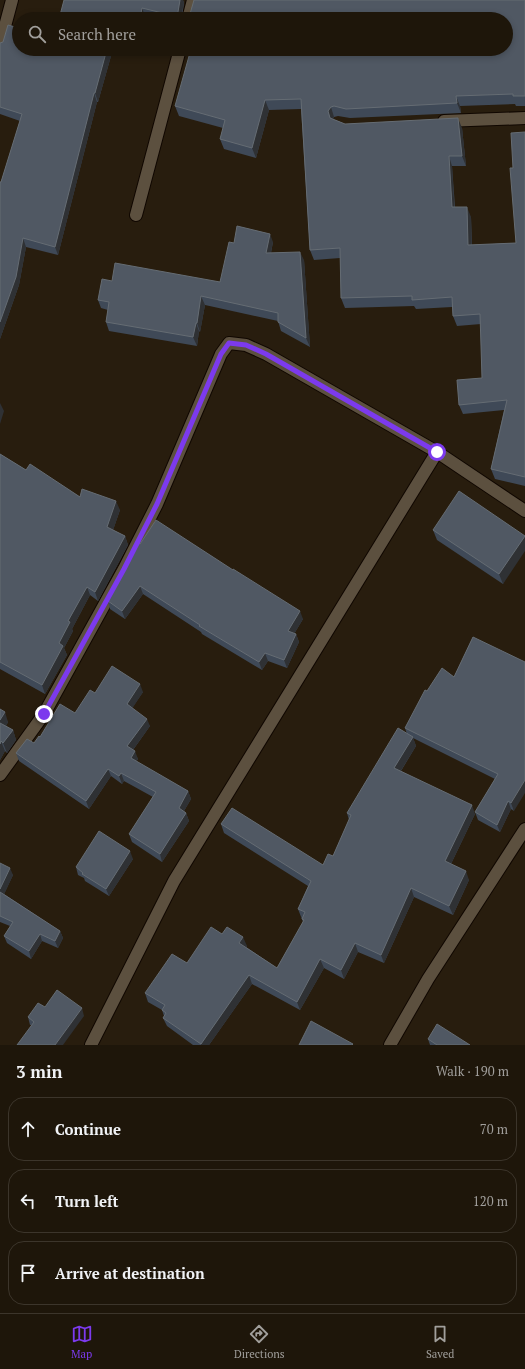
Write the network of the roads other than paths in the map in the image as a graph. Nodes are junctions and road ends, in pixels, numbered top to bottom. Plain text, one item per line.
1 (12, 0) edge
2 (193, 0) edge
3 (190, 12) edge
4 (0, 45) edge
5 (178, 56) edge
6 (525, 118) edge
7 (430, 122) edge
8 (136, 215) dead end
9 (437, 452) junction
10 (525, 511) edge
11 (0, 775) edge
12 (525, 829) edge
13 (91, 1045) edge
14 (390, 1045) edge

1 - 4 street
2 - 3 street
5 - 8 street
6 - 7 street
9 - 10 street
9 - 11 street
9 - 13 street
12 - 14 street

